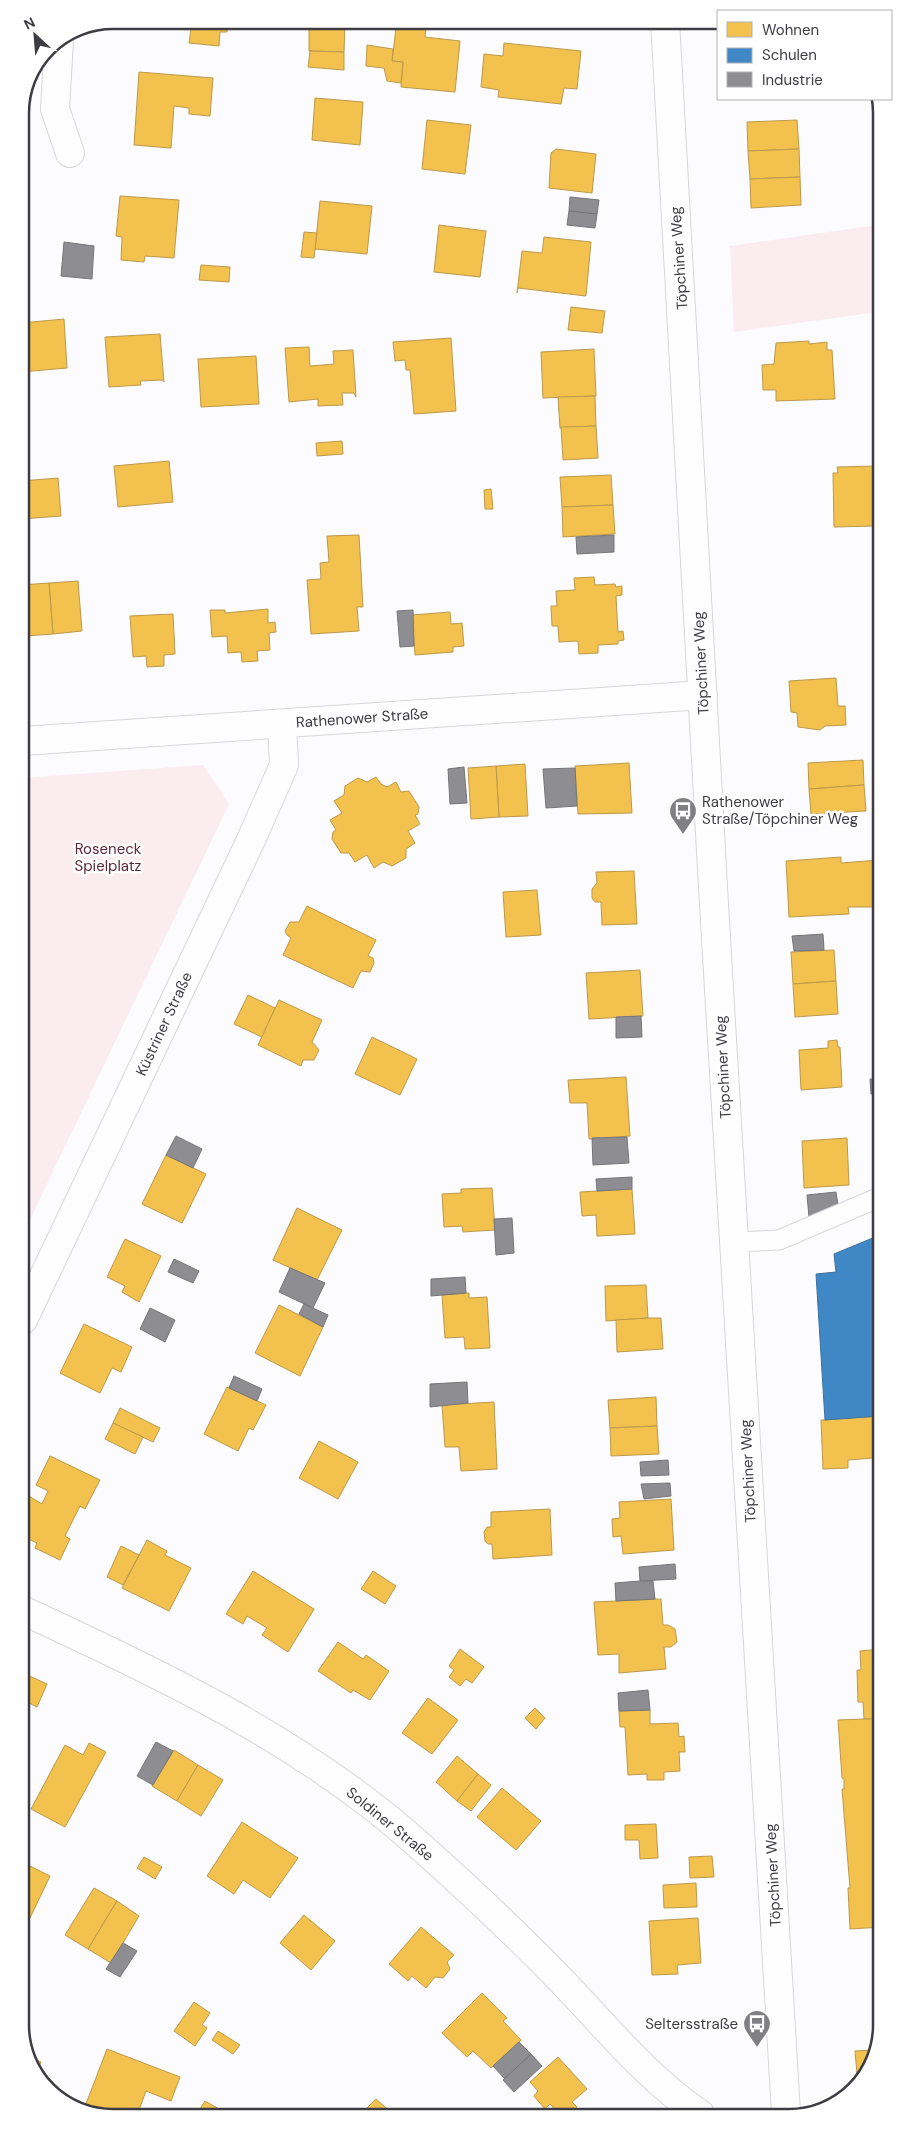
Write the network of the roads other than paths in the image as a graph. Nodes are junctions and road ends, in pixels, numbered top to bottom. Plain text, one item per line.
1 (665, 29) edge
2 (57, 60) edge
3 (70, 153) dead end
4 (702, 695) junction
5 (282, 724) junction
6 (29, 741) edge
7 (873, 1200) edge
8 (734, 1242) junction
9 (29, 1307) edge
10 (29, 1613) edge
11 (692, 2109) edge
12 (786, 2109) edge

1 - 4 street, Töpchiner Weg
2 - 3 street
4 - 5 street, Rathenower Straße
4 - 8 street, Töpchiner Weg
5 - 6 street, Rathenower Straße
5 - 9 street, Küstriner Straße
7 - 8 lane
8 - 12 street, Töpchiner Weg
10 - 11 street, Soldiner Straße

